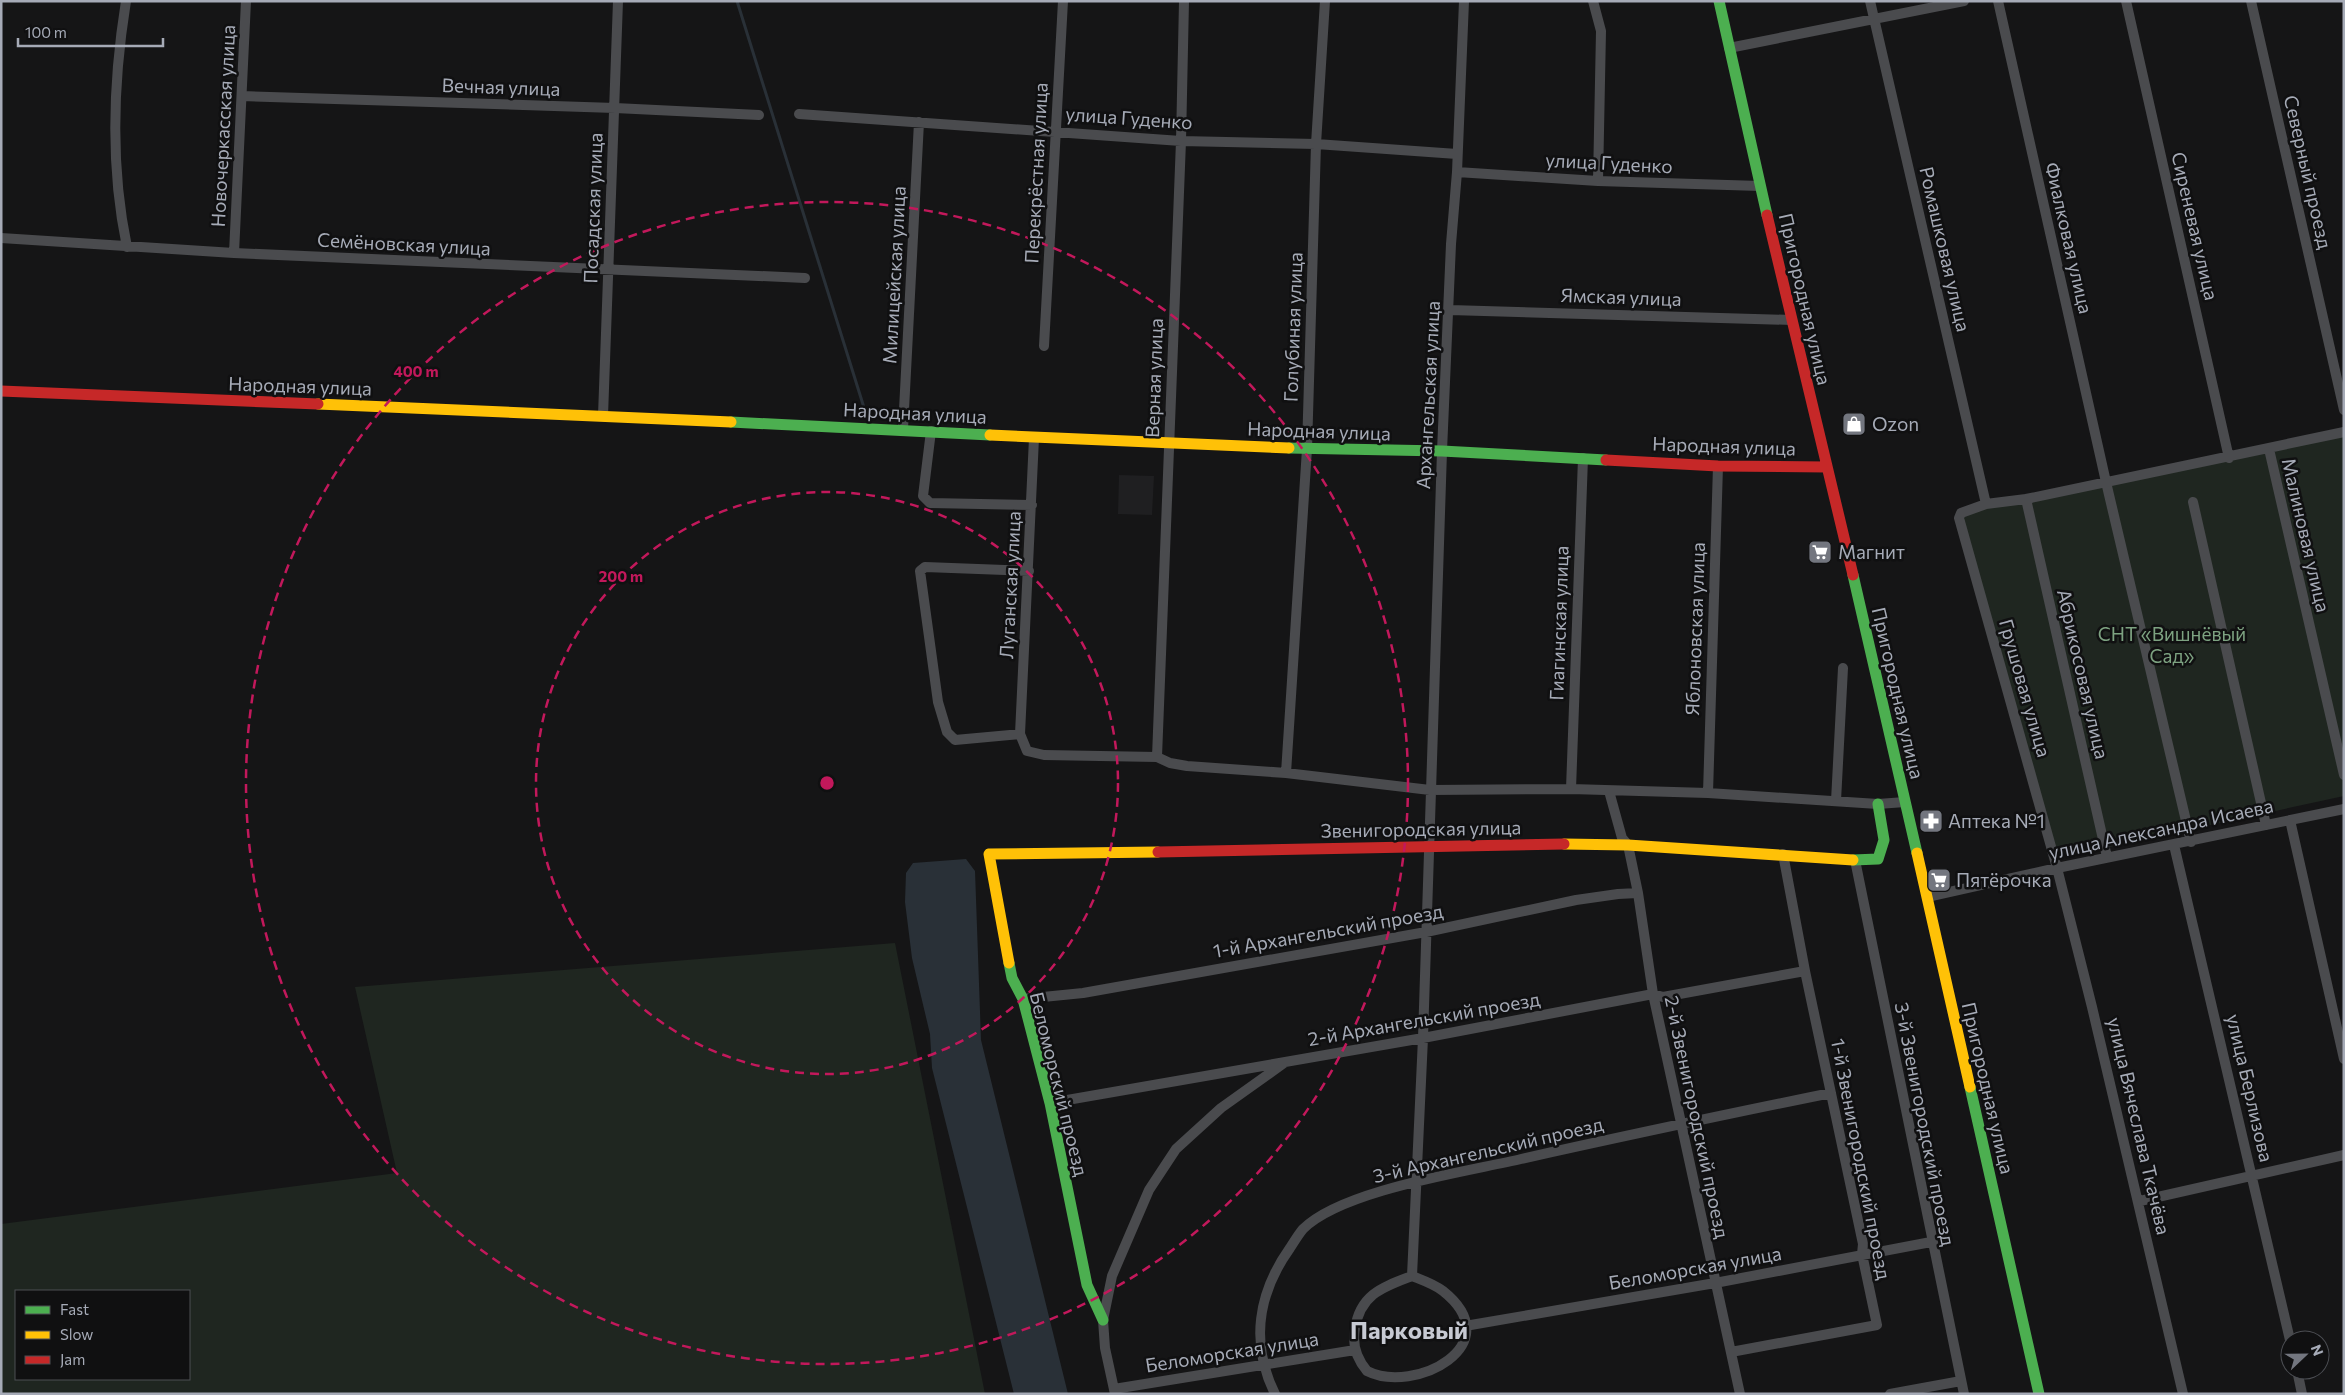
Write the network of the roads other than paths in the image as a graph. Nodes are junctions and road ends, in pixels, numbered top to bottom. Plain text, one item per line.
1 (126, 1) edge
2 (246, 1) edge
3 (618, 1) edge
4 (1063, 1) edge
5 (1184, 1) edge
6 (1325, 1) edge
7 (1464, 1) edge
8 (1593, 1) edge
9 (1719, 1) edge
10 (1870, 1) edge
11 (1964, 1) edge
12 (1998, 1) edge
13 (2126, 1) edge
14 (2251, 1) edge
15 (1874, 19) junction
16 (1729, 48) junction
17 (242, 96) junction
18 (614, 108) junction
19 (799, 114) dead end
20 (759, 115) dead end
21 (919, 122) junction
22 (1055, 130) junction
23 (1181, 141) junction
24 (1316, 144) junction
25 (1457, 154) junction
26 (1458, 172) junction
27 (1598, 181) junction
28 (1760, 186) junction
29 (1, 238) edge
30 (127, 247) junction
31 (234, 253) junction
32 (608, 270) junction
33 (805, 278) dead end
34 (1450, 310) junction
35 (1792, 320) junction
36 (1044, 346) dead end
37 (1, 392) edge
38 (2344, 410) edge
39 (603, 416) junction
40 (903, 429) junction
41 (931, 431) junction
42 (2344, 432) edge
43 (1034, 438) junction
44 (1168, 442) junction
45 (2269, 449) junction
46 (1307, 450) junction
47 (1442, 451) junction
48 (1583, 458) junction
49 (2230, 458) junction
50 (1718, 466) junction
51 (1827, 467) junction
52 (2106, 482) junction
53 (2026, 499) junction
54 (2193, 502) dead end
55 (1986, 504) junction
56 (1032, 505) junction
57 (1029, 571) junction
58 (1844, 668) dead end
59 (1020, 734) junction
60 (1157, 757) junction
61 (1286, 773) junction
62 (2344, 774) edge
63 (1571, 788) junction
64 (1430, 790) junction
65 (1609, 791) junction
66 (1708, 793) junction
67 (1836, 801) junction
68 (1905, 802) junction
69 (1878, 804) junction
70 (2344, 808) edge
71 (2290, 820) junction
72 (2266, 825) junction
73 (2191, 842) junction
74 (2174, 845) junction
75 (1628, 846) junction
76 (1428, 848) junction
77 (989, 854) joint
78 (1783, 854) junction
79 (2107, 857) junction
80 (1854, 860) junction
81 (2057, 868) junction
82 (1638, 893) junction
83 (1927, 897) junction
84 (1426, 932) junction
85 (1805, 971) junction
86 (1653, 994) junction
87 (1023, 999) junction
88 (1423, 1038) junction
89 (2344, 1059) edge
90 (1287, 1061) junction
91 (1832, 1093) junction
92 (1050, 1103) junction
93 (1682, 1123) junction
94 (2344, 1155) edge
95 (2253, 1176) junction
96 (1416, 1183) junction
97 (2140, 1201) junction
98 (1931, 1242) junction
99 (1862, 1254) junction
100 (1412, 1276) junction
101 (1714, 1283) junction
102 (1103, 1320) junction
103 (1465, 1326) junction
104 (2288, 1330) edge
105 (1355, 1350) junction
106 (1731, 1352) junction
107 (1263, 1365) junction
108 (1455, 1369) dead end
109 (2299, 1380) edge
110 (1961, 1381) junction
111 (1391, 1389) dead end
112 (1114, 1391) edge
113 (1274, 1394) edge
114 (1740, 1394) edge
115 (1890, 1394) edge
116 (1964, 1394) edge
117 (2039, 1394) edge
118 (2184, 1394) edge
119 (2302, 1394) edge

1 - 30 street
2 - 17 street, Новочеркасская улица
3 - 18 street, Посадская улица
4 - 22 street, Перекрёстная улица
5 - 23 street, Верная улица
6 - 24 street, Голубиная улица
7 - 25 street, Архангельская улица
8 - 27 street
9 - 16 street, Пригородная улица
10 - 15 street, Ромашковая улица
11 - 15 street
12 - 52 street, Фиалковая улица
13 - 49 street, Сиреневая улица
14 - 38 street, Северный проезд
15 - 16 street
15 - 55 street, Ромашковая улица
16 - 28 street, Пригородная улица
17 - 18 street, Вечная улица
17 - 31 street, Новочеркасская улица
18 - 20 street, Вечная улица
18 - 32 street, Посадская улица
19 - 21 street, улица Гуденко
21 - 22 street, улица Гуденко
21 - 40 street, Милицейская улица
22 - 23 street, улица Гуденко
22 - 36 street, Перекрёстная улица
23 - 24 street, улица Гуденко
23 - 44 street, Верная улица
24 - 25 street, улица Гуденко
24 - 46 street, Голубиная улица
25 - 26 street, Архангельская улица
26 - 27 street, улица Гуденко
26 - 34 street, Архангельская улица
27 - 28 street, улица Гуденко
28 - 35 street, Пригородная улица
29 - 30 street, Семёновская улица
30 - 31 street, Семёновская улица
31 - 32 street, Семёновская улица
32 - 33 street, Семёновская улица
32 - 39 street, Посадская улица
34 - 35 street, Ямская улица
34 - 47 street, Архангельская улица
35 - 51 street, Пригородная улица
37 - 39 street, Народная улица
39 - 40 street, Народная улица
40 - 41 street, Народная улица
41 - 43 street, Народная улица
41 - 56 street
42 - 45 street
43 - 44 street, Народная улица
43 - 56 street, Луганская улица
44 - 46 street, Народная улица
44 - 60 street, Верная улица
45 - 49 street
45 - 62 street, Малиновая улица
46 - 47 street, Народная улица
46 - 61 street, Голубиная улица
47 - 48 street, Народная улица
47 - 64 street, Архангельская улица
48 - 50 street, Народная улица
48 - 63 street, Гиагинская улица
49 - 52 street
50 - 51 street, Народная улица
50 - 66 street, Яблоновская улица
51 - 68 street, Пригородная улица
52 - 53 street
52 - 73 street, Фиалковая улица
53 - 55 street
53 - 79 street, Абрикосовая улица
54 - 72 street
55 - 81 street, Грушовая улица
56 - 57 street, Луганская улица
57 - 59 street, Луганская улица
57 - 59 street
58 - 67 street
59 - 60 street, Звенигородская улица
60 - 61 street, Звенигородская улица
61 - 64 street, Звенигородская улица
63 - 64 street, Звенигородская улица
63 - 65 street, Звенигородская улица
64 - 76 street, Архангельская улица
65 - 66 street, Звенигородская улица
65 - 75 street, 2-й Звенигородский проезд
66 - 67 street, Звенигородская улица
67 - 69 street, Звенигородская улица
68 - 69 street, Звенигородская улица
68 - 83 street, Пригородная улица
69 - 80 street, Звенигородская улица
70 - 71 street, улица Александра Исаева
71 - 72 street, улица Александра Исаева
71 - 89 street
72 - 73 street, улица Александра Исаева
73 - 74 street, улица Александра Исаева
74 - 79 street, улица Александра Исаева
74 - 95 street, улица Берлизова
75 - 76 street, Звенигородская улица
75 - 78 street, Звенигородская улица
75 - 82 street, 2-й Звенигородский проезд
76 - 77 street, Звенигородская улица
76 - 84 street
77 - 87 street, Беломорский проезд
78 - 80 street, Звенигородская улица
78 - 85 street, 1-й Звенигородский проезд
79 - 81 street, улица Александра Исаева
80 - 98 street, 3-й Звенигородский проезд
81 - 83 street, улица Александра Исаева
81 - 97 street, улица Вячеслава Ткачёва
82 - 84 street, 1-й Архангельский проезд
82 - 86 street, 2-й Звенигородский проезд
83 - 117 street, Пригородная улица
84 - 87 street, 1-й Архангельский проезд
84 - 88 street
85 - 86 street, 2-й Архангельский проезд
85 - 91 street, 1-й Звенигородский проезд
86 - 88 street, 2-й Архангельский проезд
86 - 93 street, 2-й Звенигородский проезд
87 - 92 street, Беломорский проезд
88 - 90 street, 2-й Архангельский проезд
88 - 96 street
90 - 92 street, 2-й Архангельский проезд
90 - 102 street, Беломорский проезд
91 - 93 street, 3-й Архангельский проезд
91 - 99 street, 1-й Звенигородский проезд
92 - 102 street, Беломорский проезд
93 - 96 street, 3-й Архангельский проезд
93 - 101 street, 2-й Звенигородский проезд
94 - 95 street
95 - 97 street
95 - 104 street, улица Берлизова
96 - 100 street
96 - 107 street, 3-й Архангельский проезд
97 - 118 street, улица Вячеслава Ткачёва
98 - 99 street, Беломорская улица
98 - 110 street, 3-й Звенигородский проезд
99 - 101 street, Беломорская улица
99 - 106 street, 1-й Звенигородский проезд
100 - 103 street
100 - 105 street
101 - 103 street, Беломорская улица
101 - 106 street, 2-й Звенигородский проезд
102 - 112 street, Беломорский проезд
103 - 108 street
105 - 107 street, Беломорская улица
105 - 111 street
106 - 114 street, 2-й Звенигородский проезд
107 - 112 street, Беломорская улица
107 - 113 street, 3-й Архангельский проезд
109 - 119 street
110 - 115 street
110 - 116 street, 3-й Звенигородский проезд

